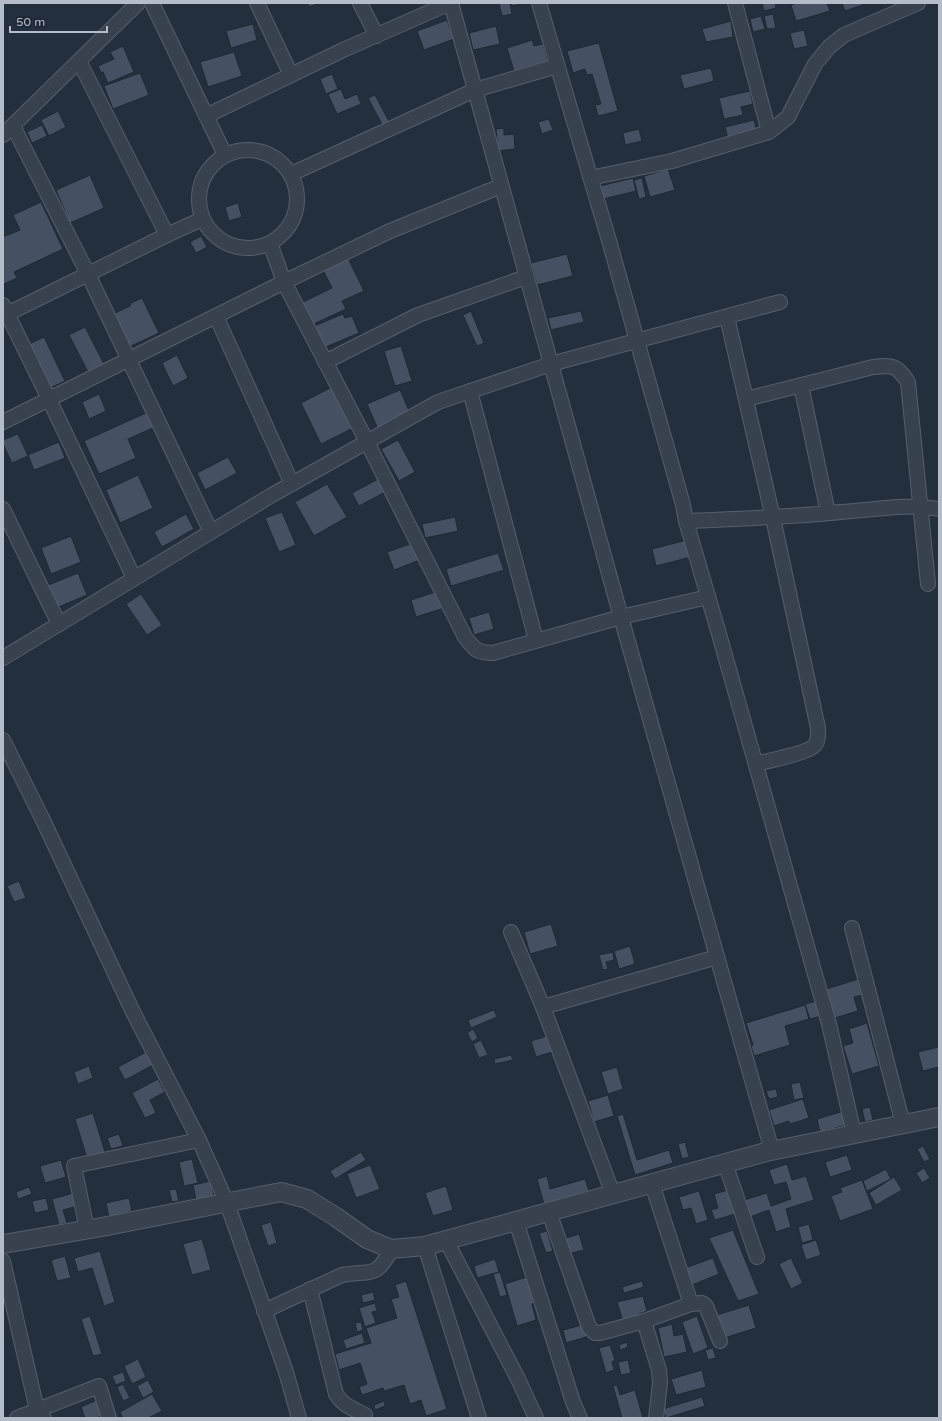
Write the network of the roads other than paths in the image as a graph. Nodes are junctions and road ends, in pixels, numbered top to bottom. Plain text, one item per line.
1 (138, 3) edge
2 (152, 3) edge
3 (257, 3) edge
4 (360, 3) edge
5 (451, 3) edge
6 (539, 3) edge
7 (735, 3) edge
8 (918, 3) edge
9 (377, 36) junction
10 (79, 61) junction
11 (557, 66) junction
12 (291, 75) junction
13 (475, 90) junction
14 (206, 116) junction
15 (7, 131) edge
16 (769, 132) junction
17 (225, 155) junction
18 (291, 174) junction
19 (590, 178) junction
20 (501, 186) junction
21 (202, 219) junction
22 (167, 235) junction
23 (270, 243) junction
24 (88, 274) junction
25 (526, 277) junction
26 (284, 282) junction
27 (780, 302) dead end
28 (4, 312) edge
29 (216, 316) junction
30 (727, 317) junction
31 (637, 341) junction
32 (129, 359) junction
33 (325, 362) junction
34 (551, 364) junction
35 (801, 385) junction
36 (470, 391) junction
37 (49, 399) junction
38 (746, 399) junction
39 (3, 422) edge
40 (367, 442) junction
41 (292, 484) junction
42 (921, 507) junction
43 (3, 509) edge
44 (939, 509) edge
45 (828, 514) junction
46 (773, 518) junction
47 (686, 521) junction
48 (211, 532) junction
49 (134, 578) junction
50 (928, 584) dead end
51 (708, 597) junction
52 (621, 617) junction
53 (59, 624) junction
54 (536, 640) junction
55 (3, 658) edge
56 (3, 740) edge
57 (756, 764) junction
58 (852, 928) dead end
59 (511, 932) dead end
60 (717, 957) junction
61 (543, 1007) junction
62 (939, 1116) edge
63 (903, 1124) junction
64 (854, 1134) junction
65 (199, 1140) junction
66 (772, 1151) junction
67 (726, 1163) junction
68 (652, 1184) junction
69 (613, 1194) junction
70 (227, 1203) junction
71 (549, 1212) junction
72 (516, 1221) junction
73 (87, 1230) junction
74 (446, 1240) junction
75 (3, 1244) edge
76 (425, 1246) junction
77 (391, 1249) junction
78 (757, 1257) dead end
79 (3, 1261) edge
80 (310, 1289) junction
81 (691, 1304) junction
82 (264, 1311) junction
83 (644, 1321) junction
84 (720, 1341) dead end
85 (41, 1414) edge
86 (365, 1415) dead end
87 (20, 1417) edge
88 (110, 1418) edge
89 (299, 1418) edge
90 (479, 1418) edge
91 (536, 1418) edge
92 (580, 1418) edge
93 (656, 1418) edge

1 - 10 street
2 - 14 street
3 - 12 street
4 - 9 street
5 - 9 street
5 - 13 street
6 - 11 street
7 - 16 street
8 - 16 street
9 - 12 street
10 - 15 street
10 - 22 street
11 - 13 street
11 - 19 street
12 - 14 street
13 - 18 street
13 - 20 street
14 - 17 street
15 - 24 street
16 - 19 street
17 - 18 street
17 - 21 street
18 - 23 street
19 - 31 street
20 - 25 street
20 - 26 street
21 - 22 street
21 - 23 street
22 - 24 street
23 - 26 street
24 - 28 street
24 - 32 street
25 - 33 street
25 - 34 street
26 - 29 street
26 - 33 street
27 - 30 street
28 - 37 street
29 - 32 street
29 - 41 street
30 - 31 street
30 - 38 street
31 - 34 street
31 - 47 street
32 - 37 street
32 - 48 street
33 - 40 street
34 - 36 street
34 - 52 street
35 - 38 street
35 - 42 street
35 - 45 street
36 - 40 street
36 - 54 street
37 - 39 street
37 - 49 street
38 - 46 street
40 - 41 street
40 - 54 street
41 - 48 street
42 - 44 street
42 - 45 street
42 - 50 street
43 - 53 street
45 - 46 street
46 - 47 street
46 - 57 street
47 - 51 street
48 - 49 street
49 - 53 street
51 - 52 street
51 - 57 street
52 - 54 street
52 - 60 street
53 - 55 street
56 - 65 street
57 - 64 street
58 - 63 street
59 - 61 street
60 - 61 street
60 - 66 street
61 - 69 street
62 - 63 street
63 - 64 street
64 - 66 street
65 - 70 street
65 - 73 street
66 - 67 street
67 - 68 street
67 - 78 street
68 - 69 street
68 - 81 street
69 - 71 street
70 - 73 street
70 - 77 street
70 - 82 street
71 - 72 street
71 - 83 street
72 - 74 street
72 - 92 street
73 - 75 street
74 - 76 street
74 - 91 street
76 - 77 street
76 - 90 street
77 - 80 street
79 - 85 street
80 - 82 street
80 - 86 street
81 - 83 street
81 - 84 street
82 - 89 street
83 - 93 street
85 - 87 street
85 - 88 street

